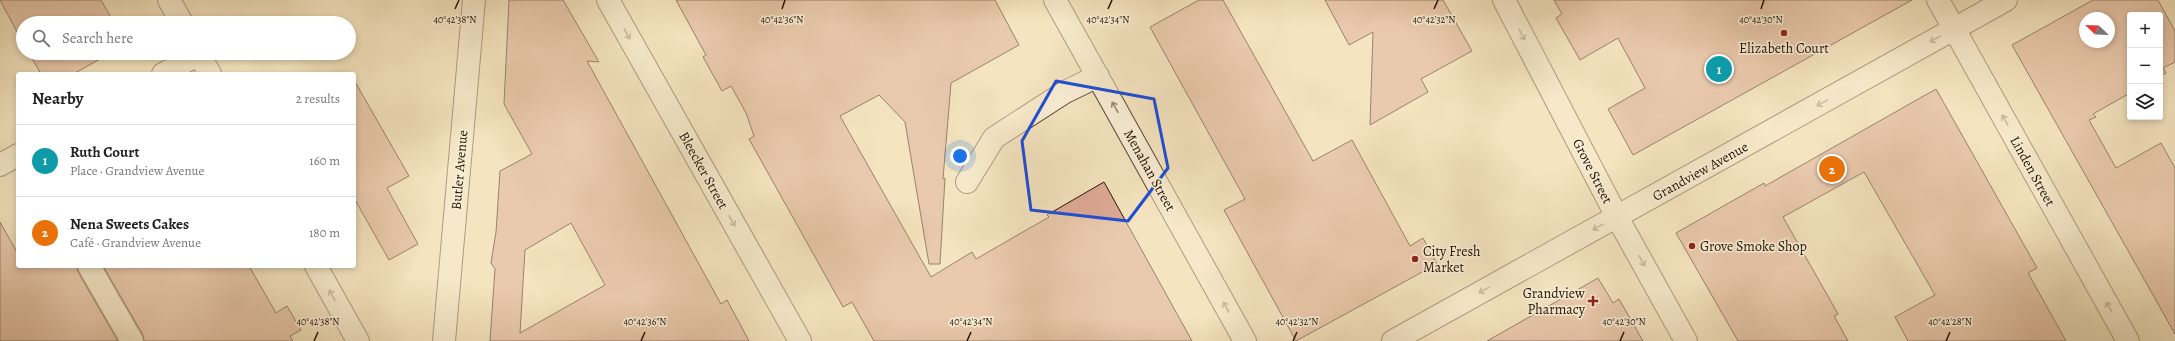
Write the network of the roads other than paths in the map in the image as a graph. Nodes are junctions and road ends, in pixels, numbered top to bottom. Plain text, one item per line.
1 (169, 0) edge
2 (474, 0) edge
3 (608, 0) edge
4 (1056, 0) edge
5 (1504, 0) edge
6 (1938, 0) edge
7 (2006, 0) edge
8 (178, 16) edge
9 (1954, 29) junction
10 (188, 60) edge
11 (202, 60) edge
12 (166, 72) edge
13 (209, 72) edge
14 (1098, 76) junction
15 (16, 156) edge
16 (0, 165) edge
17 (967, 182) dead end
18 (1617, 217) junction
19 (90, 268) edge
20 (317, 268) edge
21 (132, 341) edge
22 (358, 341) edge
23 (444, 341) edge
24 (800, 341) edge
25 (1245, 341) edge
26 (1393, 341) edge
27 (1686, 341) edge
28 (2128, 341) edge

1 - 8 street
2 - 23 street, Butler Avenue
3 -> 24 street, Bleecker Street
4 - 14 street, Menahan Street
5 -> 18 street, Grove Street
6 - 9 street, Linden Street
7 - 9 street, Grandview Avenue
9 -> 18 street, Grandview Avenue
28 -> 9 street, Linden Street
10 - 12 street
11 - 13 street
14 - 17 street
25 -> 14 street, Menahan Street
15 - 16 street
18 -> 26 street, Grandview Avenue
18 -> 27 street, Grove Street
19 - 21 street
22 -> 20 street

